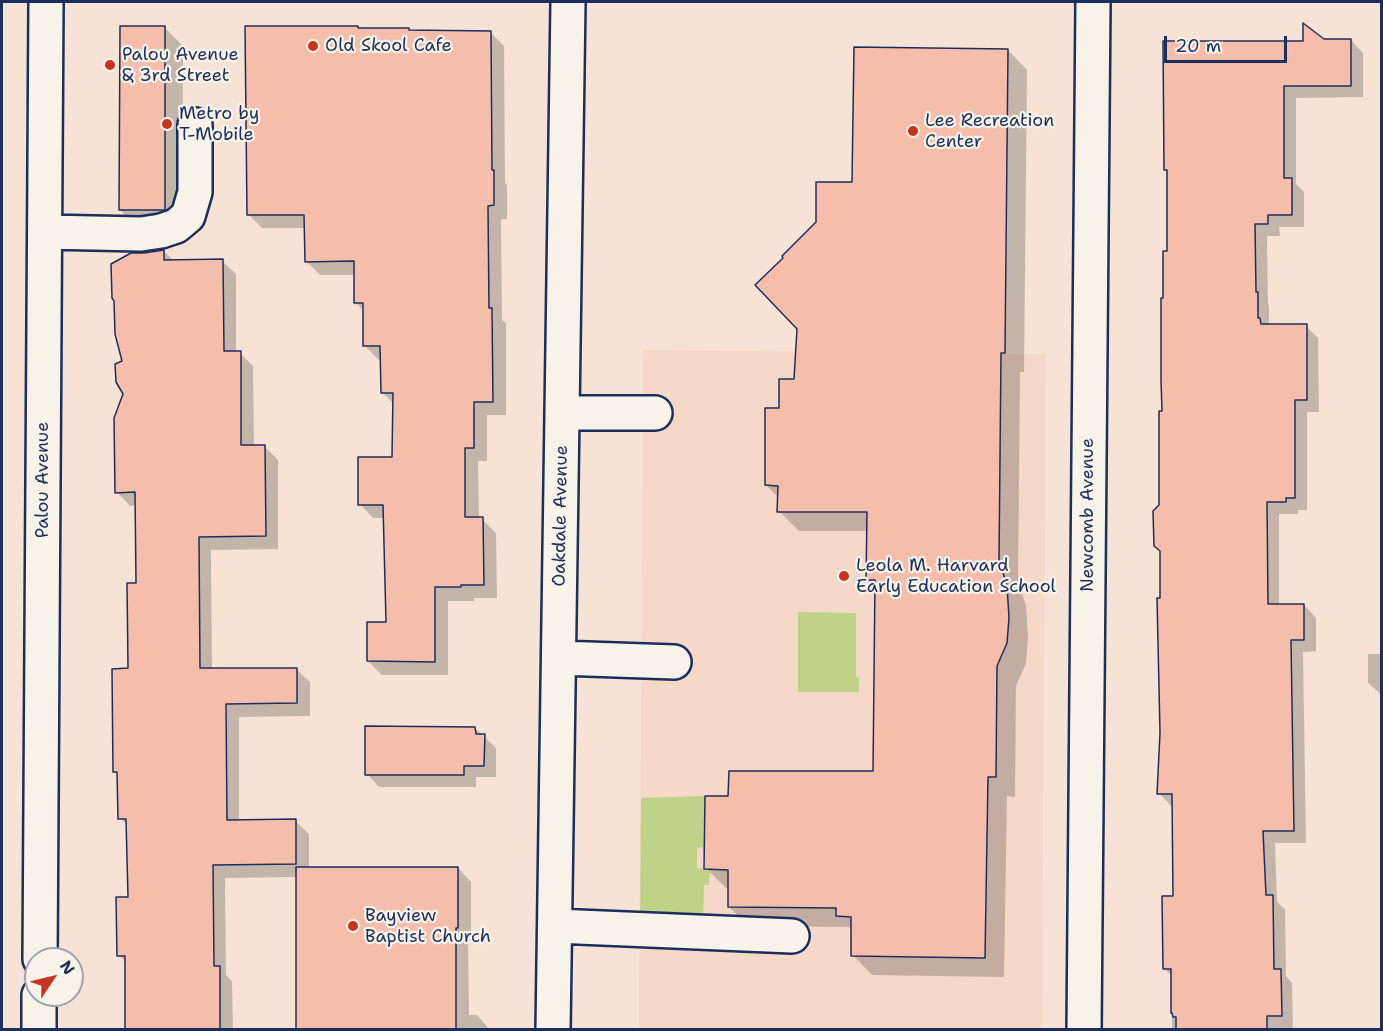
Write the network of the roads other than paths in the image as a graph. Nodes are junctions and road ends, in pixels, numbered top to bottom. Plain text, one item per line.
1 (46, 2) edge
2 (568, 2) edge
3 (1093, 2) edge
4 (195, 125) dead end
5 (45, 232) junction
6 (562, 412) junction
7 (655, 413) dead end
8 (559, 658) junction
9 (674, 662) dead end
10 (555, 926) junction
11 (792, 936) dead end
12 (40, 947) edge
13 (39, 1007) edge
14 (39, 1029) edge
15 (553, 1029) edge
16 (1084, 1029) edge

1 - 5 street, Palou Avenue
2 - 6 street, Oakdale Avenue
3 - 16 street, Newcomb Avenue
4 - 5 street
5 - 12 street, Palou Avenue
6 - 7 street
6 - 8 street, Oakdale Avenue
8 - 9 street
8 - 10 street, Oakdale Avenue
10 - 11 street
10 - 15 street, Oakdale Avenue
13 - 14 street

